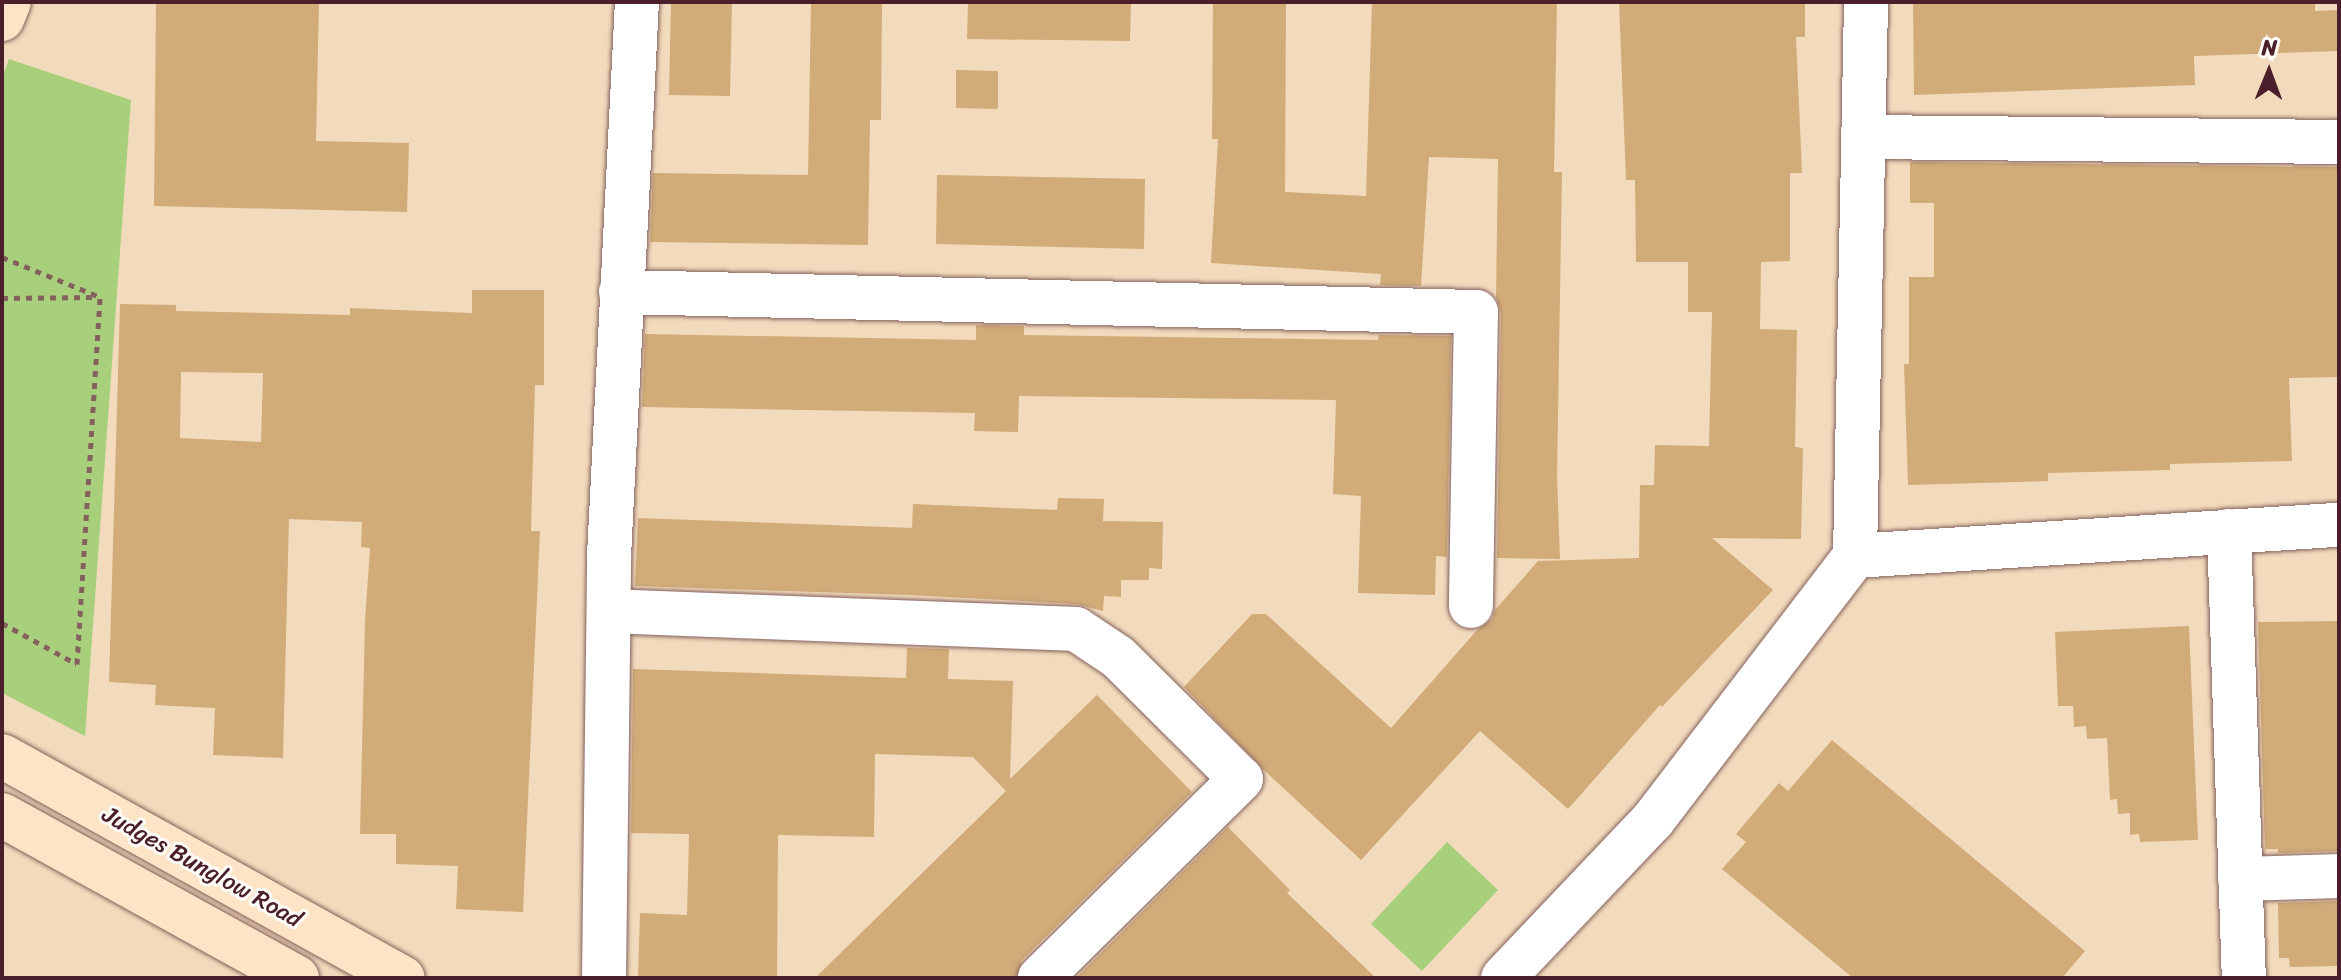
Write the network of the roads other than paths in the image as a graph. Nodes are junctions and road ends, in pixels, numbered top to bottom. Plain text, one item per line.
1 (9, 2) edge
2 (637, 2) edge
3 (1866, 2) edge
4 (2, 19) edge
5 (1864, 137) junction
6 (2339, 142) edge
7 (621, 292) junction
8 (2339, 525) edge
9 (2229, 531) junction
10 (1855, 556) junction
11 (1471, 606) dead end
12 (609, 611) junction
13 (2, 756) edge
14 (2, 815) edge
15 (2339, 876) edge
16 (2240, 879) junction
17 (297, 978) edge
18 (403, 978) edge
19 (604, 978) edge
20 (1040, 978) edge
21 (1503, 978) edge
22 (2244, 978) edge

1 - 4 main road
2 - 7 street
3 - 5 street
5 - 6 street
5 - 10 street
7 - 11 street
7 - 12 street
8 - 9 street
9 - 10 street
9 - 16 street
10 - 21 street
12 - 19 street
12 - 20 street
13 - 18 main road, Judges Bunglow Road
14 - 17 main road
15 - 16 street
16 - 22 street

